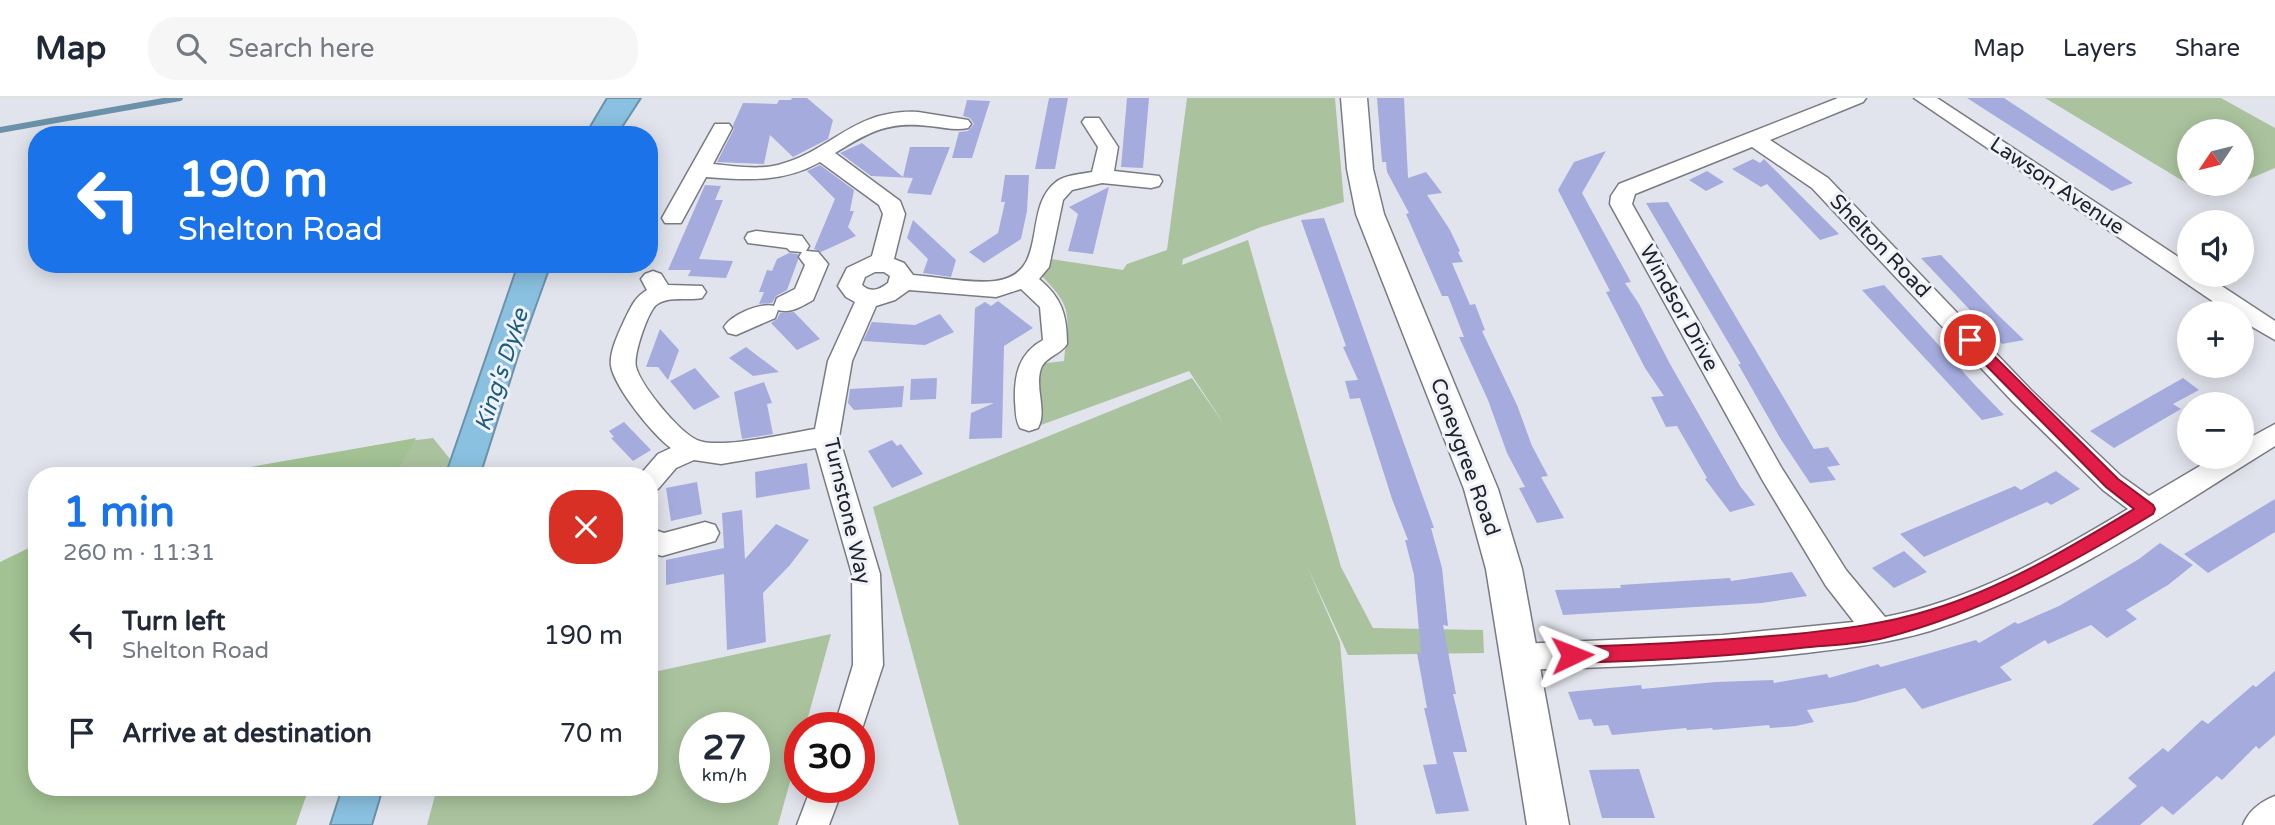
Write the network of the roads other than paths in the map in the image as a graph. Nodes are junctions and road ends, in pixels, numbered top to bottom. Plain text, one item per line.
1 (1354, 98) edge
2 (1856, 98) edge
3 (1924, 98) edge
4 (1092, 122) dead end
5 (961, 124) dead end
6 (722, 128) dead end
7 (1755, 139) junction
8 (821, 153) junction
9 (700, 170) junction
10 (1102, 176) junction
11 (1151, 181) dead end
12 (673, 218) dead end
13 (756, 238) dead end
14 (807, 260) junction
15 (881, 264) junction
16 (2177, 267) edge
17 (1024, 280) junction
18 (902, 282) junction
19 (2207, 287) edge
20 (860, 289) junction
21 (694, 292) dead end
22 (736, 327) dead end
23 (2275, 332) edge
24 (1029, 421) dead end
25 (2275, 434) edge
26 (826, 437) junction
27 (2254, 447) edge
28 (692, 450) junction
29 (2215, 469) edge
30 (658, 472) edge
31 (2147, 509) junction
32 (705, 533) dead end
33 (658, 543) edge
34 (1880, 632) junction
35 (1520, 657) junction
36 (854, 712) edge
37 (821, 803) edge
38 (2275, 811) edge
39 (813, 825) edge
40 (1548, 825) edge
41 (2259, 825) edge

1 - 35 street, Coneygree Road
2 - 7 street, Windsor Drive
3 - 16 street, Lawson Avenue
4 - 10 street
5 - 8 street
6 - 9 street
7 - 31 street, Shelton Road
7 - 34 street, Windsor Drive
8 - 9 street
8 - 15 street
9 - 12 street
10 - 11 street
10 - 17 street
13 - 14 street
14 - 20 street
14 - 22 street
15 - 18 street
15 - 20 street
17 - 18 street
17 - 24 street
18 - 20 street
19 - 23 street, Lawson Avenue
20 - 26 street, Turnstone Way
21 - 28 street
25 - 27 street
26 - 28 street
26 - 36 street, Turnstone Way
28 - 30 street
29 - 31 street
31 - 34 street
32 - 33 street
34 - 35 street
35 - 40 street, Coneygree Road
37 - 39 street
38 - 41 street

